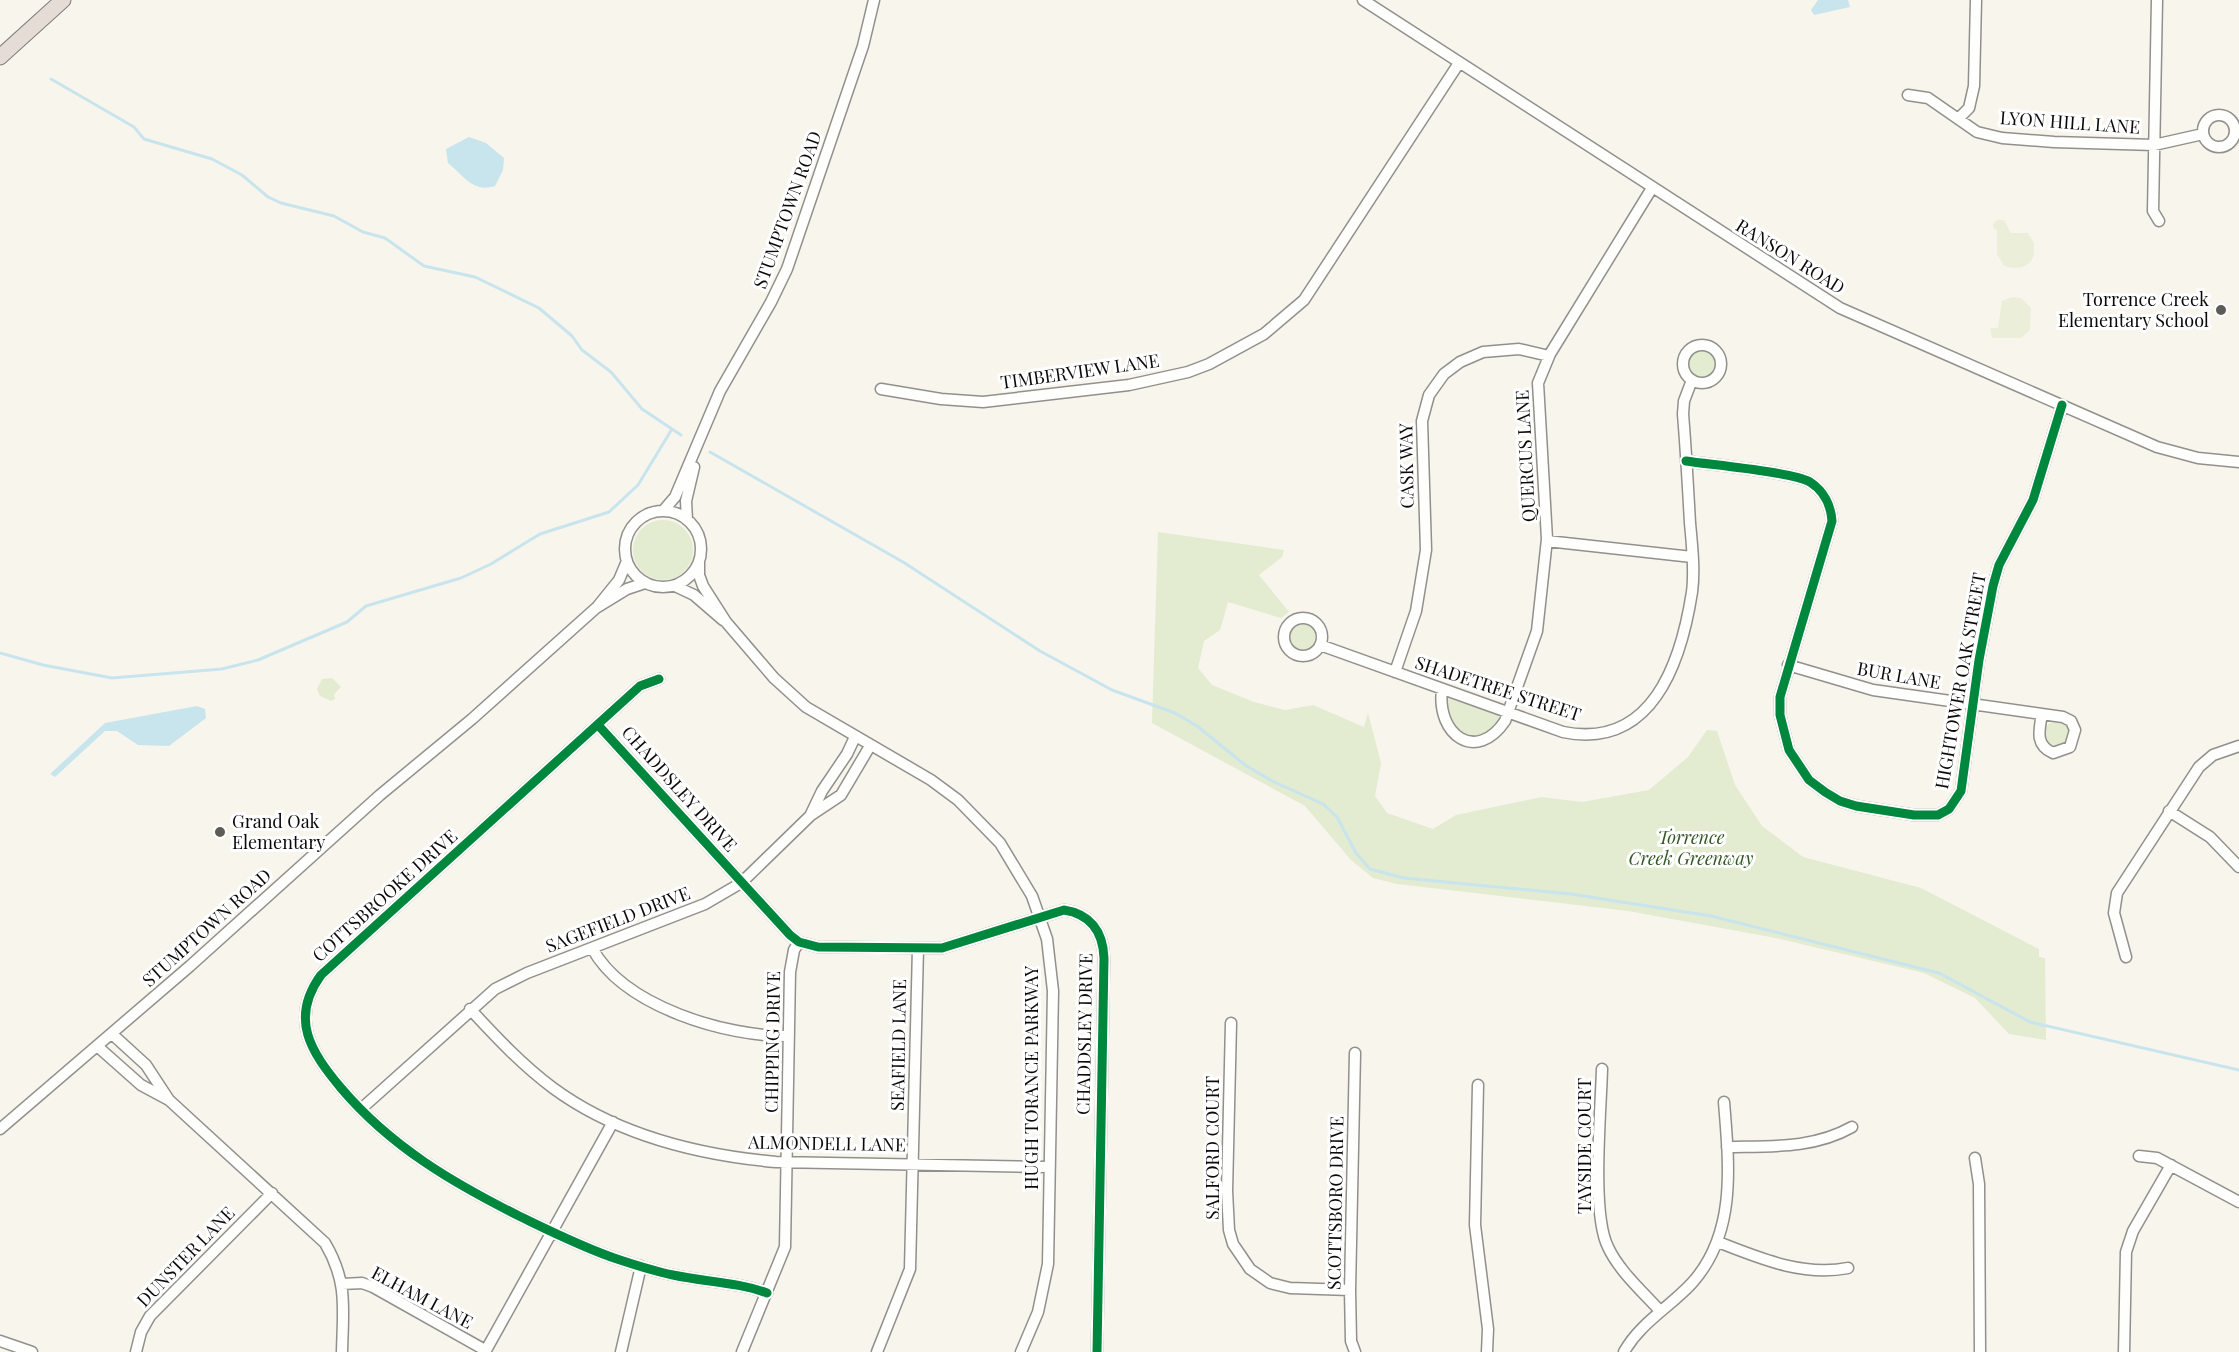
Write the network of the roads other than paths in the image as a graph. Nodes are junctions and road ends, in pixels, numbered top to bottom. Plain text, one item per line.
1 (63, 0) edge
2 (874, 0) edge
3 (1363, 0) edge
4 (1976, 0) edge
5 (2157, 0) edge
6 (0, 57) edge
7 (1459, 63) junction
8 (1908, 95) dead end
9 (1959, 118) junction
10 (2204, 134) junction
11 (2237, 136) edge
12 (2154, 145) junction
13 (1652, 188) junction
14 (2159, 221) dead end
15 (1549, 356) junction
16 (1692, 380) dead end
17 (881, 389) dead end
18 (2062, 405) junction
19 (694, 455) junction
20 (1686, 461) junction
21 (2239, 462) edge
22 (663, 511) junction
23 (687, 520) junction
24 (1547, 541) junction
25 (1692, 557) junction
26 (627, 561) junction
27 (699, 562) junction
28 (645, 583) junction
29 (675, 586) junction
30 (596, 608) junction
31 (726, 622) junction
32 (1320, 645) dead end
33 (1788, 665) junction
34 (1395, 672) junction
35 (659, 679) dead end
36 (1442, 689) junction
37 (1974, 704) junction
38 (1508, 713) junction
39 (2042, 714) dead end
40 (598, 725) junction
41 (855, 737) junction
42 (2239, 746) edge
43 (870, 747) junction
44 (2169, 811) junction
45 (811, 815) junction
46 (2239, 867) edge
47 (741, 883) junction
48 (1040, 916) junction
49 (799, 942) junction
50 (592, 948) junction
51 (918, 948) junction
52 (2126, 957) dead end
53 (470, 1009) junction
54 (1231, 1023) dead end
55 (112, 1034) junction
56 (789, 1035) junction
57 (98, 1046) junction
58 (1355, 1053) dead end
59 (1602, 1069) dead end
60 (1478, 1085) dead end
61 (169, 1100) junction
62 (1724, 1102) dead end
63 (361, 1109) junction
64 (613, 1122) junction
65 (1852, 1127) dead end
66 (0, 1129) edge
67 (1727, 1146) junction
68 (2139, 1156) dead end
69 (1976, 1158) dead end
70 (788, 1162) junction
71 (913, 1163) junction
72 (2171, 1165) junction
73 (1048, 1167) junction
74 (272, 1193) junction
75 (2239, 1202) edge
76 (553, 1232) junction
77 (1718, 1242) junction
78 (641, 1266) junction
79 (1848, 1268) dead end
80 (342, 1284) junction
81 (1350, 1290) junction
82 (767, 1293) junction
83 (1660, 1311) junction
84 (0, 1341) edge
85 (485, 1351) edge
86 (32, 1352) edge
87 (136, 1352) edge
88 (342, 1352) edge
89 (621, 1352) edge
90 (742, 1352) edge
91 (877, 1352) edge
92 (1021, 1352) edge
93 (1097, 1352) edge
94 (1355, 1352) edge
95 (1487, 1352) edge
96 (1624, 1352) edge
97 (1980, 1352) edge
98 (2124, 1352) edge

1 - 6 highway
2 - 19 street, STUMPTOWN ROAD
3 - 7 street, RANSON ROAD
4 - 9 street
5 - 12 street
7 - 13 street, RANSON ROAD
7 - 17 street, TIMBERVIEW LANE
8 - 9 street, LYON HILL LANE
9 - 12 street, LYON HILL LANE
10 - 11 street
10 - 11 street
10 - 12 street, LYON HILL LANE
12 - 14 street
13 - 15 street, QUERCUS LANE
13 - 18 street, RANSON ROAD
15 - 24 street, QUERCUS LANE
15 - 34 street, CASK WAY
16 - 20 street, SHADETREE STREET
18 - 21 street, RANSON ROAD
18 - 37 street, HIGHTOWER OAK STREET
19 - 22 street, STUMPTOWN ROAD
19 - 23 street, STUMPTOWN ROAD
20 - 25 street, SHADETREE STREET
20 - 33 street, HIGHTOWER OAK STREET
22 - 23 street
22 - 26 street
23 - 27 street
24 - 25 street
24 - 38 street, QUERCUS LANE
25 - 38 street, SHADETREE STREET
26 - 28 street
26 - 30 street, STUMPTOWN ROAD
27 - 29 street
27 - 31 street, HUGH TORANCE PARKWAY
28 - 29 street
28 - 30 street, STUMPTOWN ROAD
29 - 31 street, HUGH TORANCE PARKWAY
30 - 55 street, STUMPTOWN ROAD
31 - 41 street, HUGH TORANCE PARKWAY
32 - 34 street, SHADETREE STREET
33 - 37 street, BUR LANE
33 - 37 street, HIGHTOWER OAK STREET
34 - 36 street, SHADETREE STREET
35 - 40 street, COTTSBROOKE DRIVE
36 - 38 street, SHADETREE STREET
36 - 38 street, QUERCUS LANE
37 - 39 street, BUR LANE
40 - 47 street, CHADDSLEY DRIVE
40 - 63 street, COTTSBROOKE DRIVE
41 - 43 street, HUGH TORANCE PARKWAY
41 - 45 street
42 - 44 street
43 - 45 street, SAGEFIELD DRIVE
43 - 48 street, HUGH TORANCE PARKWAY
44 - 46 street
44 - 52 street
45 - 47 street, SAGEFIELD DRIVE
47 - 49 street, CHADDSLEY DRIVE
47 - 50 street, SAGEFIELD DRIVE
48 - 51 street, CHADDSLEY DRIVE
48 - 73 street, HUGH TORANCE PARKWAY
48 - 93 street, CHADDSLEY DRIVE
49 - 51 street, CHADDSLEY DRIVE
49 - 56 street, CHIPPING DRIVE
50 - 53 street, SAGEFIELD DRIVE
50 - 56 street
51 - 71 street, SEAFIELD LANE
53 - 63 street, SAGEFIELD DRIVE
53 - 64 street, ALMONDELL LANE
54 - 81 street, SALFORD COURT
55 - 57 street, STUMPTOWN ROAD
55 - 61 street
56 - 70 street, CHIPPING DRIVE
57 - 61 street
57 - 66 street, STUMPTOWN ROAD
58 - 81 street, SCOTTSBORO DRIVE
59 - 83 street, TAYSIDE COURT
60 - 95 street
61 - 74 street
62 - 67 street
63 - 76 street, COTTSBROOKE DRIVE
64 - 70 street, ALMONDELL LANE
64 - 76 street
65 - 67 street
67 - 77 street
68 - 72 street
69 - 97 street
70 - 71 street, ALMONDELL LANE
70 - 82 street, CHIPPING DRIVE
71 - 73 street, ALMONDELL LANE
71 - 91 street, SEAFIELD LANE
72 - 75 street
72 - 98 street
73 - 92 street, HUGH TORANCE PARKWAY
74 - 80 street
74 - 87 street, DUNSTER LANE
76 - 78 street, COTTSBROOKE DRIVE
76 - 85 street
77 - 79 street
77 - 83 street
78 - 82 street, COTTSBROOKE DRIVE
78 - 89 street
80 - 85 street, ELHAM LANE
80 - 88 street
81 - 94 street, SCOTTSBORO DRIVE
82 - 90 street, CHIPPING DRIVE
83 - 96 street
84 - 86 street

